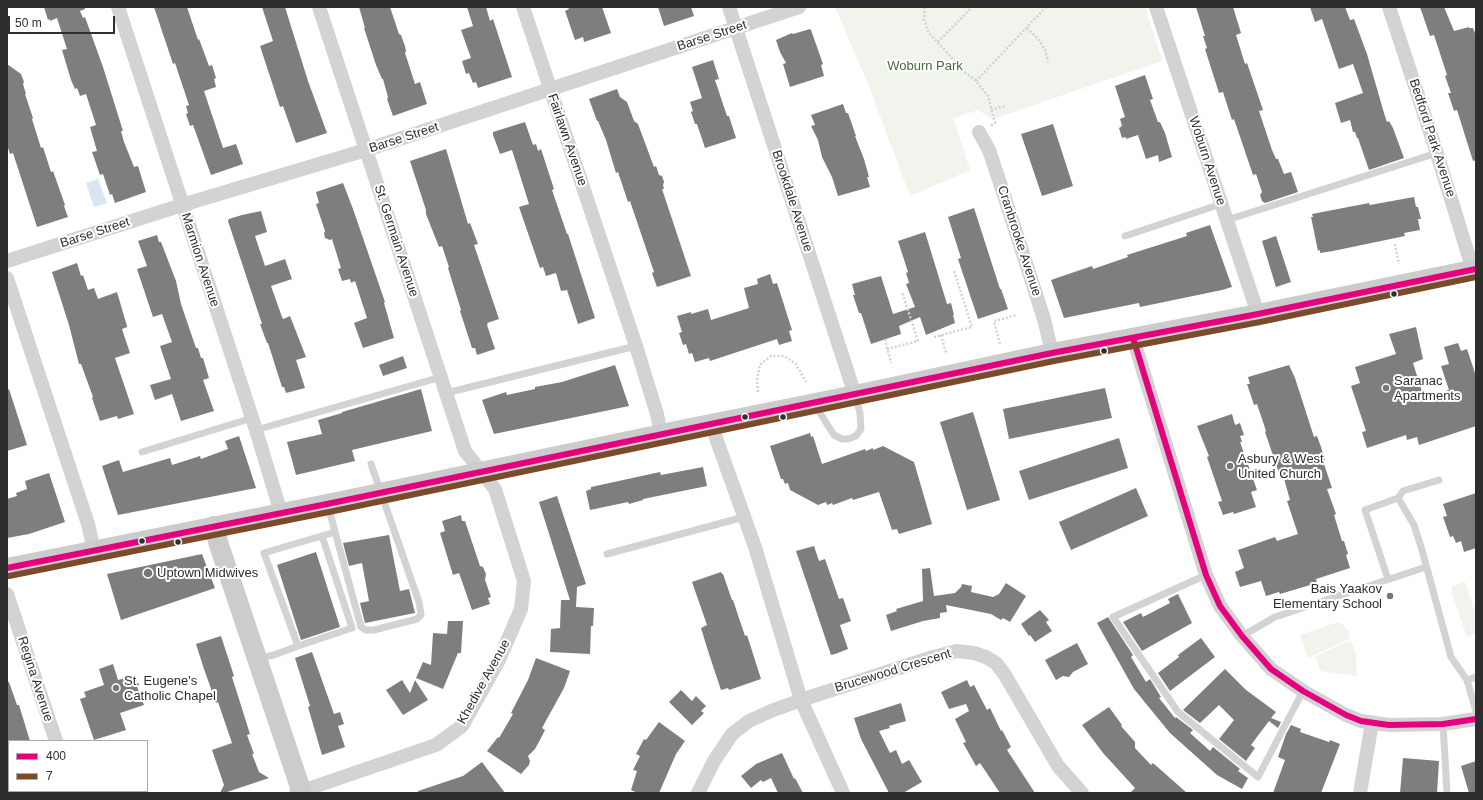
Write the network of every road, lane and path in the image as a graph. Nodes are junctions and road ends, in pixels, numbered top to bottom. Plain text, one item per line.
1 (118, 7) edge
2 (319, 7) edge
3 (523, 7) edge
4 (729, 7) edge
5 (799, 7) edge
6 (925, 7) edge
7 (972, 7) edge
8 (1046, 7) edge
9 (1156, 7) edge
10 (1389, 7) edge
11 (735, 28) junction
12 (1027, 28) junction
13 (938, 42) junction
14 (1048, 62) dead end
15 (976, 81) junction
16 (550, 90) junction
17 (1006, 106) dead end
18 (991, 110) junction
19 (979, 132) joint
20 (366, 150) junction
21 (1437, 153) junction
22 (1221, 204) junction
23 (182, 205) junction
24 (1227, 220) junction
25 (1125, 236) dead end
26 (1395, 244) dead end
27 (7, 261) edge
28 (1399, 264) dead end
29 (1475, 270) edge
30 (954, 271) dead end
31 (7, 278) edge
32 (902, 292) dead end
33 (1258, 314) junction
34 (1017, 315) dead end
35 (941, 335) junction
36 (934, 337) dead end
37 (1133, 338) junction
38 (885, 339) dead end
39 (1000, 344) dead end
40 (636, 346) junction
41 (887, 348) junction
42 (946, 353) dead end
43 (1052, 353) junction
44 (891, 363) dead end
45 (441, 376) junction
46 (806, 382) dead end
47 (758, 392) dead end
48 (446, 393) junction
49 (855, 395) junction
50 (814, 403) junction
51 (254, 424) junction
52 (711, 424) junction
53 (662, 434) junction
54 (142, 452) dead end
55 (371, 464) dead end
56 (480, 470) junction
57 (1439, 480) dead end
58 (380, 492) junction
59 (1398, 498) junction
60 (327, 504) junction
61 (281, 513) junction
62 (744, 518) junction
63 (214, 526) junction
64 (335, 532) junction
65 (322, 536) junction
66 (94, 550) junction
67 (607, 554) dead end
68 (1426, 567) junction
69 (7, 568) edge
70 (1206, 575) junction
71 (1388, 579) junction
72 (7, 594) edge
73 (1242, 636) junction
74 (298, 646) junction
75 (257, 658) junction
76 (1476, 677) edge
77 (1467, 680) junction
78 (1303, 692) junction
79 (801, 700) junction
80 (1476, 711) edge
81 (1476, 719) edge
82 (1372, 723) junction
83 (1443, 724) junction
84 (56, 740) edge
85 (300, 792) edge
86 (698, 793) edge
87 (843, 793) edge
88 (1082, 793) edge
89 (1360, 793) edge
90 (1446, 793) edge

1 - 23 street, Marmion Avenue
2 - 20 street, St. Germain Avenue
3 - 16 street, Fairlawn Avenue
4 - 11 street, Brookdale Avenue
5 - 11 street, Barse Street
6 - 13 path
7 - 13 path
8 - 12 path
9 - 22 street, Woburn Avenue
10 - 21 street, Bedford Park Avenue
11 - 16 street, Barse Street
11 - 49 street, Brookdale Avenue
12 - 14 path
12 - 15 path
13 - 15 path
15 - 18 path
16 - 20 street, Barse Street
16 - 40 street, Fairlawn Avenue
17 - 18 path
18 - 19 path
19 - 43 street, Cranbrooke Avenue
20 - 23 street, Barse Street
20 - 45 street, St. Germain Avenue
21 - 24 lane
21 - 29 street, Bedford Park Avenue
22 - 24 street, Woburn Avenue
22 - 25 lane
23 - 27 street, Barse Street
23 - 51 street, Marmion Avenue
24 - 33 street, Woburn Avenue
26 - 28 path
29 - 33 main road
30 - 35 path
31 - 66 street
32 - 41 path
33 - 37 main road
34 - 39 path
35 - 36 path
35 - 42 path
37 - 43 main road
37 - 70 street
38 - 41 path
40 - 48 lane
40 - 53 street, Fairlawn Avenue
41 - 44 path
43 - 49 main road
45 - 48 street, St. Germain Avenue
45 - 51 lane
46 - 47 path
48 - 56 street, St. Germain Avenue
49 - 50 main road
49 - 50 lane
50 - 52 main road
51 - 54 lane
51 - 61 street, Marmion Avenue
52 - 53 main road
52 - 62 street
53 - 56 main road
55 - 58 lane
56 - 58 main road
56 - 85 street, Khedive Avenue
57 - 59 lane
58 - 60 main road
58 - 64 lane
59 - 68 lane
59 - 71 lane
60 - 61 main road
60 - 64 lane
61 - 63 main road
62 - 67 lane
62 - 79 street
63 - 66 main road
63 - 75 main road
64 - 65 lane
65 - 74 lane
65 - 74 lane
66 - 69 main road
68 - 71 lane
68 - 77 lane
70 - 73 street
70 - 78 lane
71 - 73 lane
72 - 84 street, Regina Avenue
73 - 78 street
74 - 75 lane
75 - 85 main road
76 - 77 lane
77 - 80 lane
78 - 82 street
79 - 86 street, Brucewood Crescent
79 - 87 street
79 - 88 street, Brucewood Crescent
81 - 83 street
82 - 83 street
82 - 89 street
83 - 90 lane

